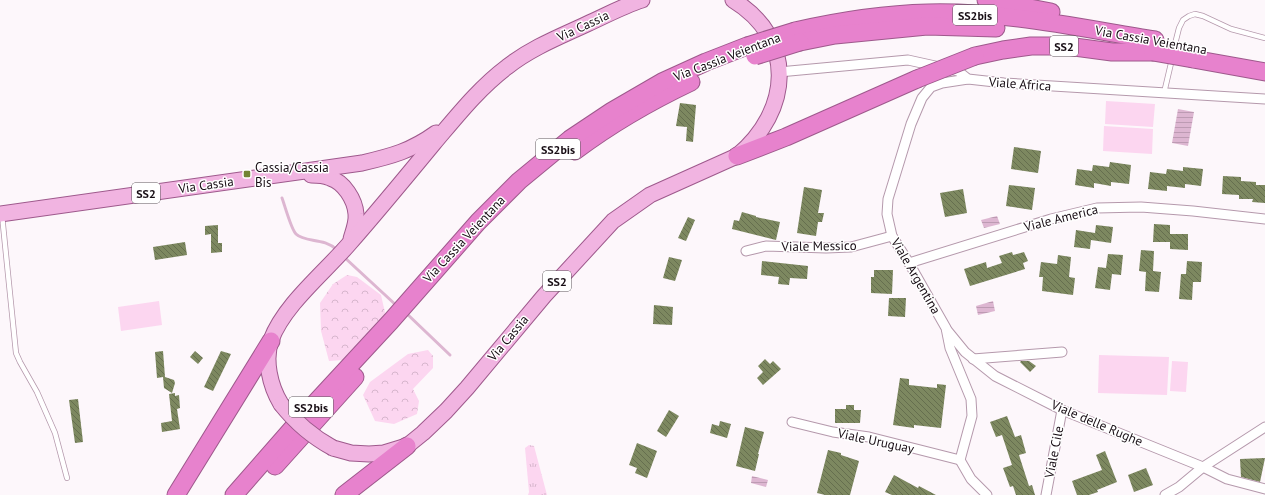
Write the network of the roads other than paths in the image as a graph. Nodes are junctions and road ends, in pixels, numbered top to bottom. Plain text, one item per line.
1 (642, 0) edge
2 (733, 0) edge
3 (986, 0) edge
4 (1265, 38) edge
5 (1154, 46) junction
6 (1193, 53) junction
7 (1265, 60) edge
8 (779, 72) junction
9 (1265, 72) edge
10 (968, 80) junction
11 (1164, 92) junction
12 (1265, 99) edge
13 (454, 119) junction
14 (737, 156) junction
15 (292, 173) junction
16 (1, 214) edge
17 (1265, 219) edge
18 (892, 236) junction
19 (343, 250) junction
20 (746, 251) dead end
21 (909, 262) junction
22 (395, 325) junction
23 (946, 328) junction
24 (271, 341) junction
25 (1062, 352) dead end
26 (973, 359) junction
27 (1062, 410) junction
28 (792, 422) dead end
29 (1265, 427) edge
30 (407, 446) junction
31 (960, 460) junction
32 (1203, 466) junction
33 (66, 478) dead end
34 (1265, 489) edge
35 (176, 495) edge
36 (234, 495) edge
37 (250, 495) edge
38 (344, 495) edge
39 (987, 495) edge
40 (1046, 495) edge
41 (1165, 495) edge

1 - 13 main road, Via Cassia / SS2
2 - 8 main road, Via Cassia / SS2
3 - 5 highway, SS2
4 - 11 lane
5 - 6 highway, Via Cassia Veientana / SS2bis
5 - 14 highway, SS2, bridge
5 - 22 highway, Via Cassia Veientana / SS2bis, bridge
6 - 7 highway, Via Cassia Veientana / SS2bis
6 - 9 highway, Via Cassia Veientana / SS2bis
8 - 10 street, Viale Africa
8 - 14 main road, Via Cassia / SS2
10 - 11 street, Viale Africa
10 - 18 street, Viale Argentina
11 - 12 street, Viale Africa
13 - 15 main road, Via Cassia / SS2
13 - 19 main road, Via Cassia / SS2
14 - 30 main road, Via Cassia / SS2
15 - 16 main road, Via Cassia / SS2
15 - 19 main road, Via Cassia / SS2
16 - 33 lane
17 - 21 street, Viale America
18 - 20 street, Viale Messico
18 - 21 street, Viale Argentina
19 - 24 main road, Via Cassia / SS2
21 - 23 street, Viale Argentina
22 - 36 highway, Via Cassia Veientana / SS2bis
22 - 37 highway, Via Cassia Veientana / SS2bis
23 - 26 street, Viale delle Rughe
23 - 31 street, Viale Argentina
24 - 30 main road, Via Cassia / SS2, bridge
24 - 35 highway
25 - 26 street
26 - 27 street, Viale delle Rughe
27 - 32 street, Viale delle Rughe
27 - 40 street, Viale Cile
28 - 31 street, Viale Uruguay
29 - 32 street
30 - 38 highway
31 - 39 street
32 - 34 street, Viale delle Rughe
32 - 41 street

